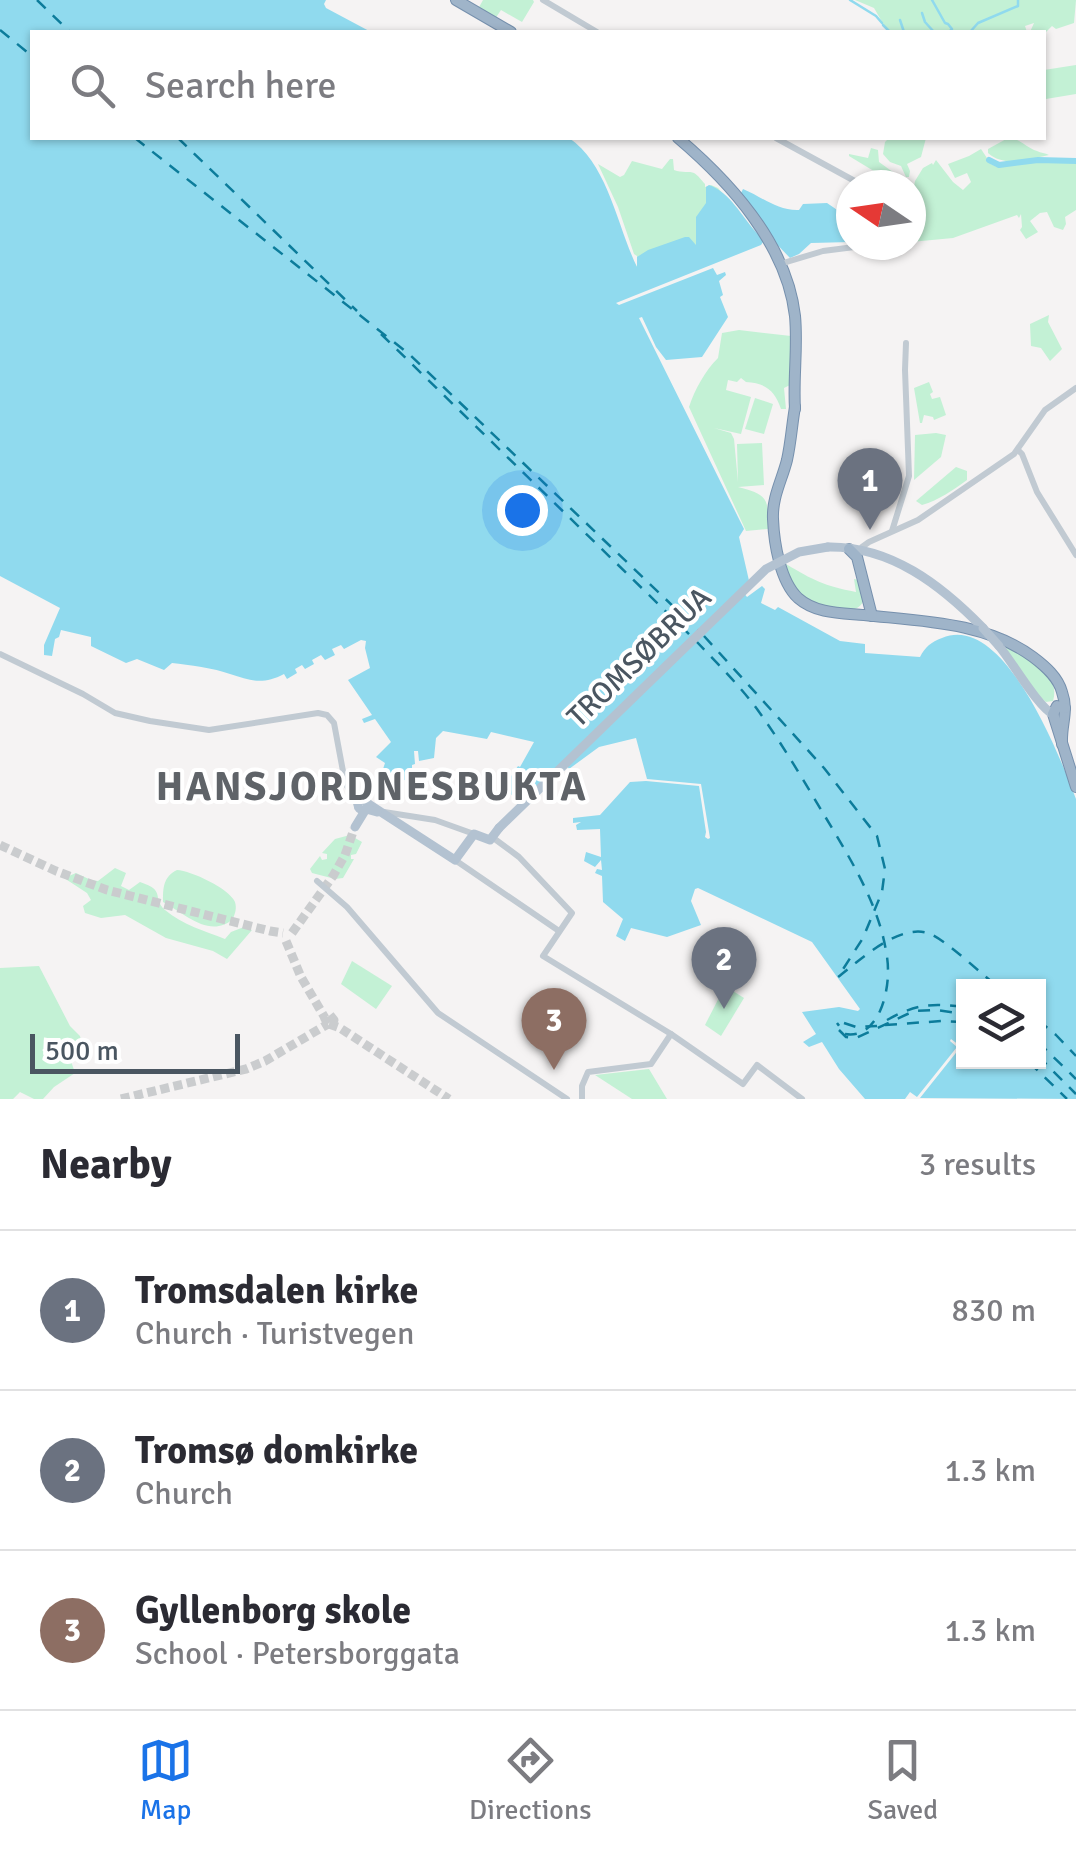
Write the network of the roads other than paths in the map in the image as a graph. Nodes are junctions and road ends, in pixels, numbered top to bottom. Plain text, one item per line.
1 (456, 0) edge
2 (543, 0) edge
3 (508, 30) edge
4 (594, 30) edge
5 (678, 140) edge
6 (780, 140) edge
7 (836, 171) edge
8 (836, 250) edge
9 (782, 267) junction
10 (906, 343) dead end
11 (1076, 388) edge
12 (1018, 450) junction
13 (892, 532) junction
14 (849, 550) junction
15 (1076, 555) edge
16 (867, 592) junction
17 (851, 614) junction
18 (872, 616) junction
19 (0, 654) edge
20 (1063, 712) edge
21 (1076, 787) edge
22 (363, 805) junction
23 (382, 812) junction
24 (355, 828) tunnel mouth
25 (475, 834) junction
26 (491, 838) junction
27 (455, 860) junction
28 (318, 881) dead end
29 (559, 931) junction
30 (671, 1034) junction
31 (567, 1099) edge
32 (582, 1099) edge
33 (802, 1099) edge

1 - 3 highway
2 - 4 street
5 - 9 highway
6 - 7 street
8 - 9 street
9 - 17 highway
10 - 13 street
11 - 12 street
12 - 13 street
12 - 15 street
13 - 14 street
14 - 16 highway
14 - 20 main road, bridge
14 - 26 main road, TROMSØBRUA, bridge
16 - 17 highway
16 - 18 highway
17 - 18 highway
18 - 20 highway
19 - 22 street
20 - 21 highway
22 - 23 main road
22 - 24 main road
23 - 25 street
23 - 27 main road
25 - 26 main road
25 - 27 main road
26 - 29 street
27 - 29 street
28 - 31 street
29 - 30 street
30 - 32 street
30 - 33 street

